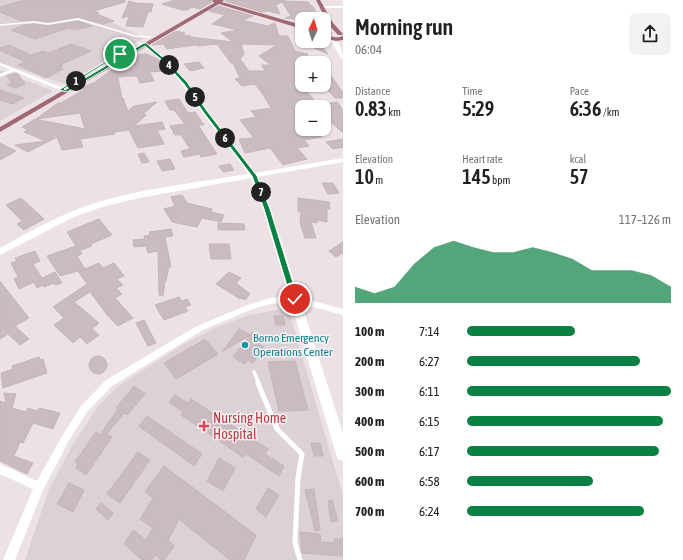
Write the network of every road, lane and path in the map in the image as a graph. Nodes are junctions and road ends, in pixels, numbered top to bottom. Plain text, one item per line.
1 (313, 0) edge
2 (318, 0) edge
3 (218, 1) edge
4 (322, 7) junction
5 (343, 7) edge
6 (320, 12) edge
7 (295, 24) edge
8 (0, 25) edge
9 (331, 34) edge
10 (341, 36) edge
11 (150, 37) junction
12 (331, 39) edge
13 (142, 44) junction
14 (343, 46) edge
15 (343, 57) edge
16 (0, 64) edge
17 (13, 70) junction
18 (0, 76) edge
19 (63, 90) junction
20 (0, 124) edge
21 (0, 130) edge
22 (343, 160) edge
23 (254, 176) junction
24 (0, 252) edge
25 (295, 299) junction
26 (343, 312) edge
27 (254, 372) dead end
28 (343, 454) edge
29 (0, 469) edge
30 (39, 487) junction
31 (9, 560) edge
32 (300, 560) edge

1 - 6 main road
2 - 4 main road
3 - 7 main road
3 - 11 main road
3 - 13 main road
4 - 5 street
4 - 10 main road
8 - 11 lane
9 - 10 main road
10 - 14 street
11 - 13 main road
12 - 15 street
13 - 19 main road
13 - 23 street
16 - 17 street
17 - 18 street
17 - 19 street
19 - 20 main road
19 - 21 main road
22 - 23 street
23 - 24 street
23 - 25 street
25 - 26 street
25 - 28 street
25 - 30 street
27 - 32 lane
29 - 30 street
30 - 31 street

